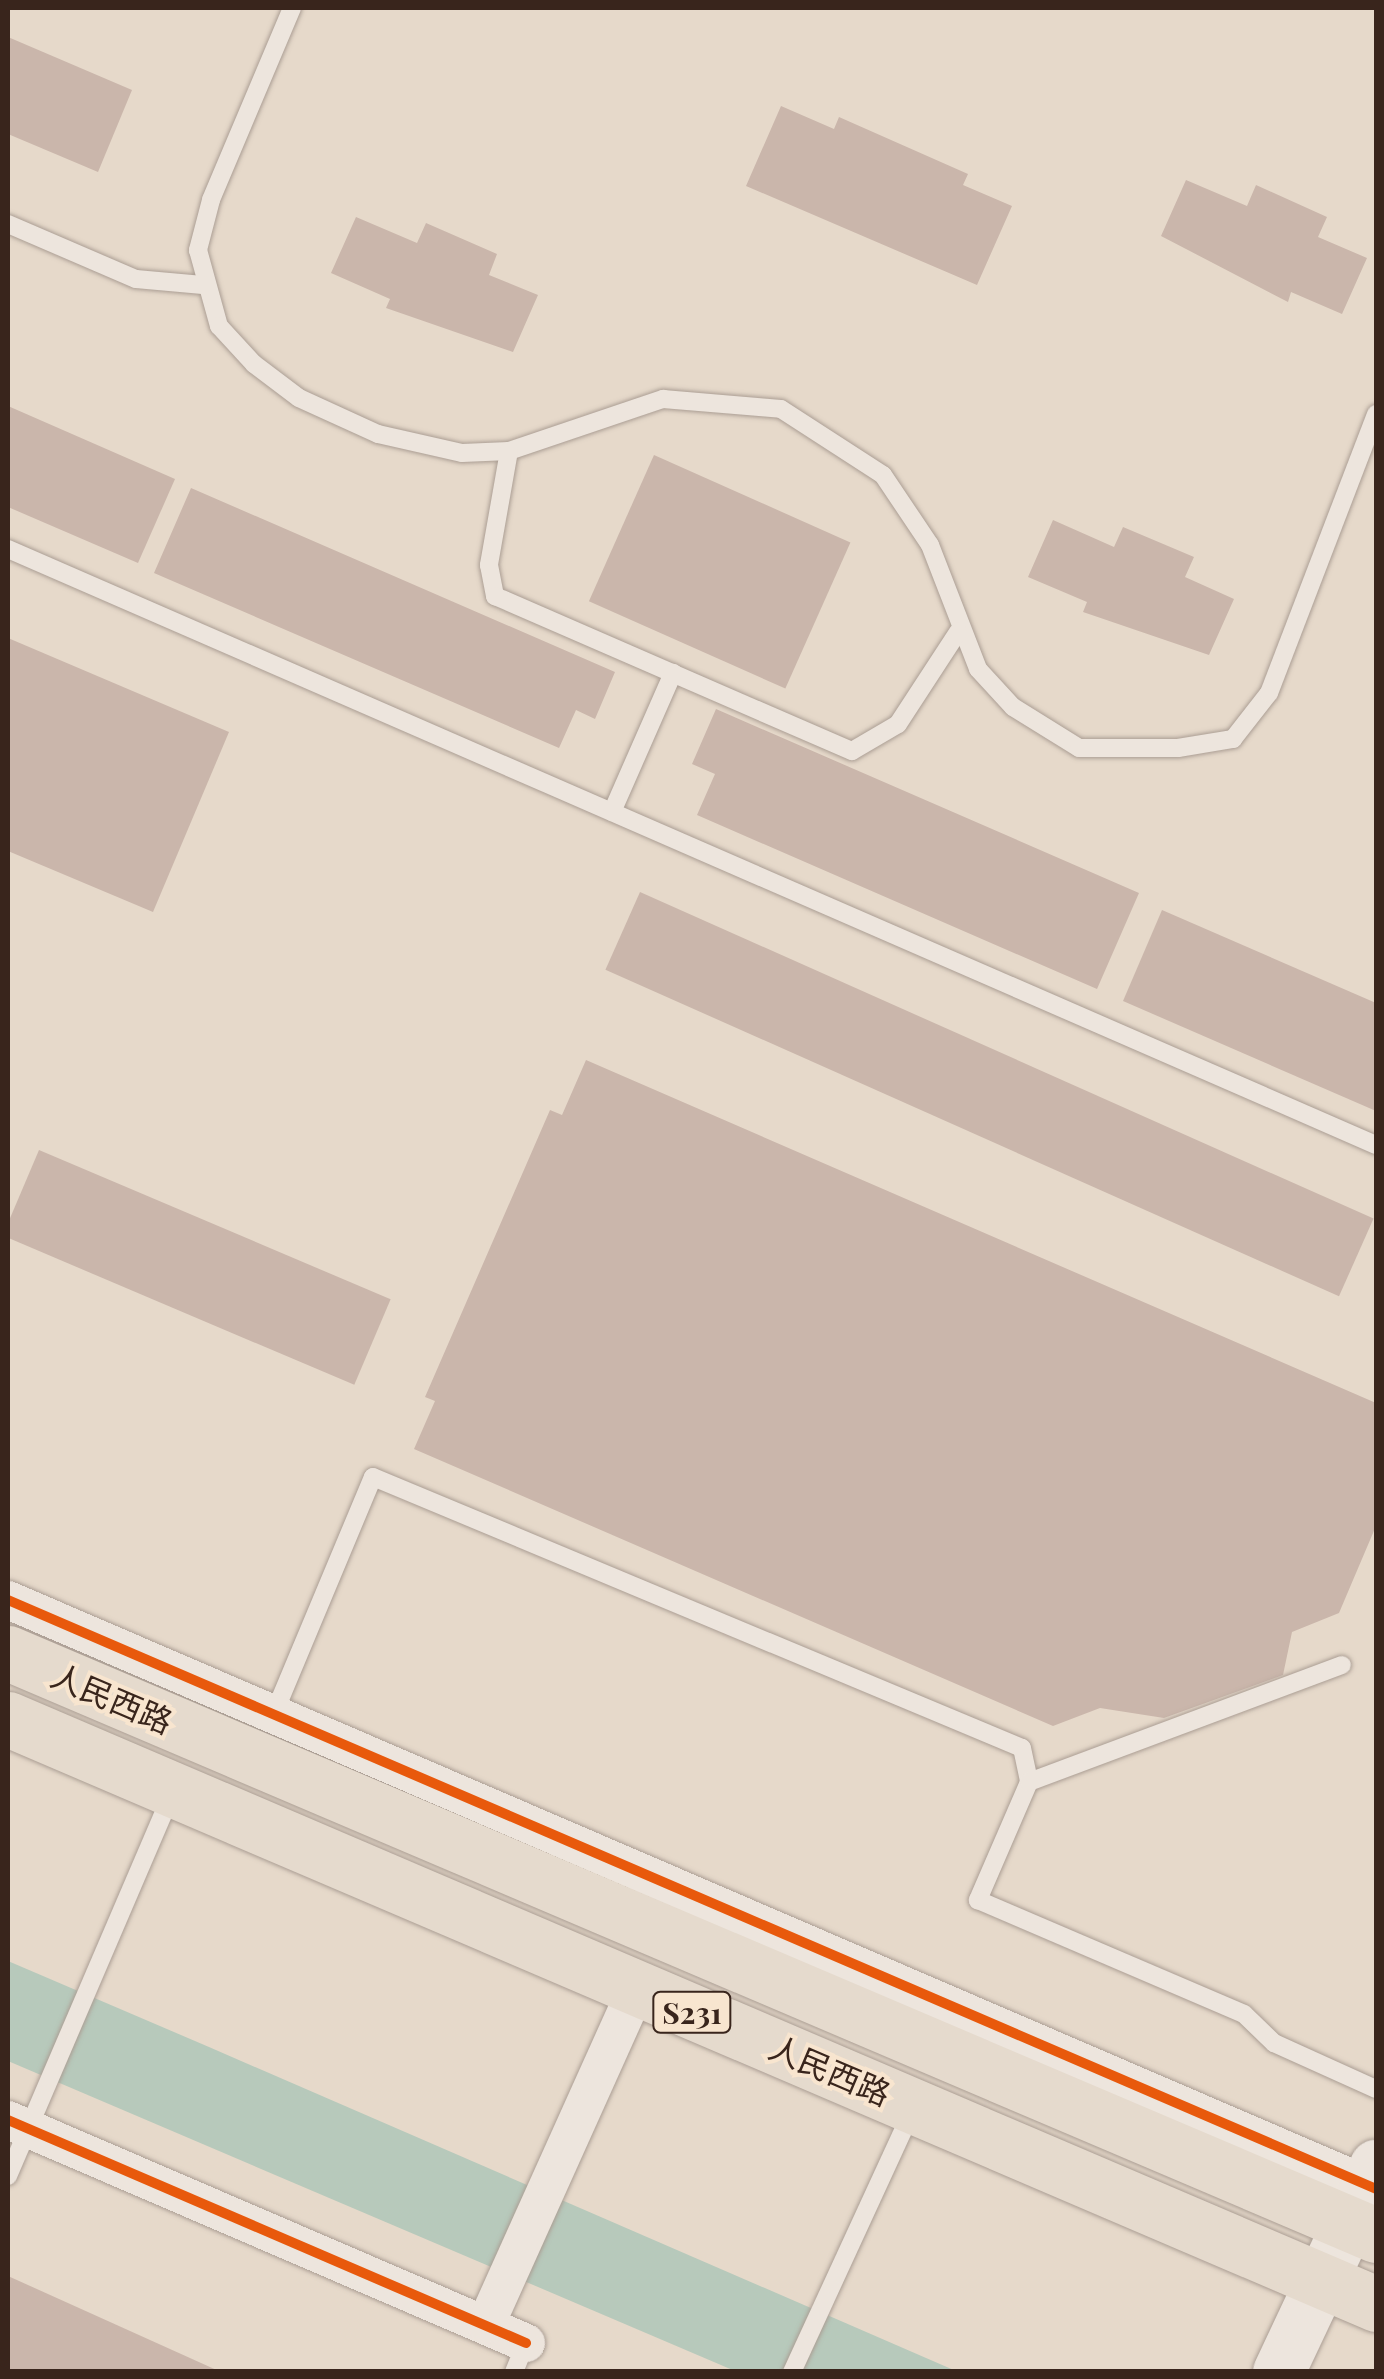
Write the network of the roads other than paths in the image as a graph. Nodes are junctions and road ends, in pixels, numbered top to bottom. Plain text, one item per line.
1 (292, 8) edge
2 (8, 224) edge
3 (203, 285) junction
4 (1376, 414) edge
5 (509, 451) junction
6 (8, 549) edge
7 (958, 632) junction
8 (673, 673) junction
9 (612, 812) junction
10 (1376, 1145) edge
11 (8, 1600) edge
12 (8, 1653) edge
13 (1342, 1665) dead end
14 (8, 1718) edge
15 (255, 1758) junction
16 (1029, 1782) junction
17 (173, 1790) junction
18 (636, 1988) junction
19 (1376, 2089) edge
20 (914, 2106) junction
21 (25, 2116) edge
22 (8, 2176) edge
23 (1370, 2200) edge
24 (1326, 2282) junction
25 (1376, 2304) edge
26 (494, 2307) junction
27 (520, 2357) edge
28 (792, 2372) edge
29 (1279, 2372) edge

1 - 3 lane
2 - 3 lane
3 - 5 lane
4 - 7 lane
5 - 7 lane
5 - 8 lane
6 - 9 lane
7 - 8 lane
8 - 9 lane
9 - 10 lane
11 - 23 street
12 - 15 main road, 人民西路 / S231
13 - 16 lane
14 - 17 main road, 人民西路 / S231
15 - 16 lane
15 - 23 main road, 人民西路 / S231
16 - 19 lane
17 - 18 main road, 人民西路 / S231
17 - 21 lane
18 - 20 main road, 人民西路 / S231
18 - 26 street
20 - 24 main road, 人民西路 / S231
20 - 28 lane
21 - 22 lane
21 - 26 street
23 - 24 street
24 - 25 main road, 人民西路 / S231
24 - 29 street
26 - 27 street

